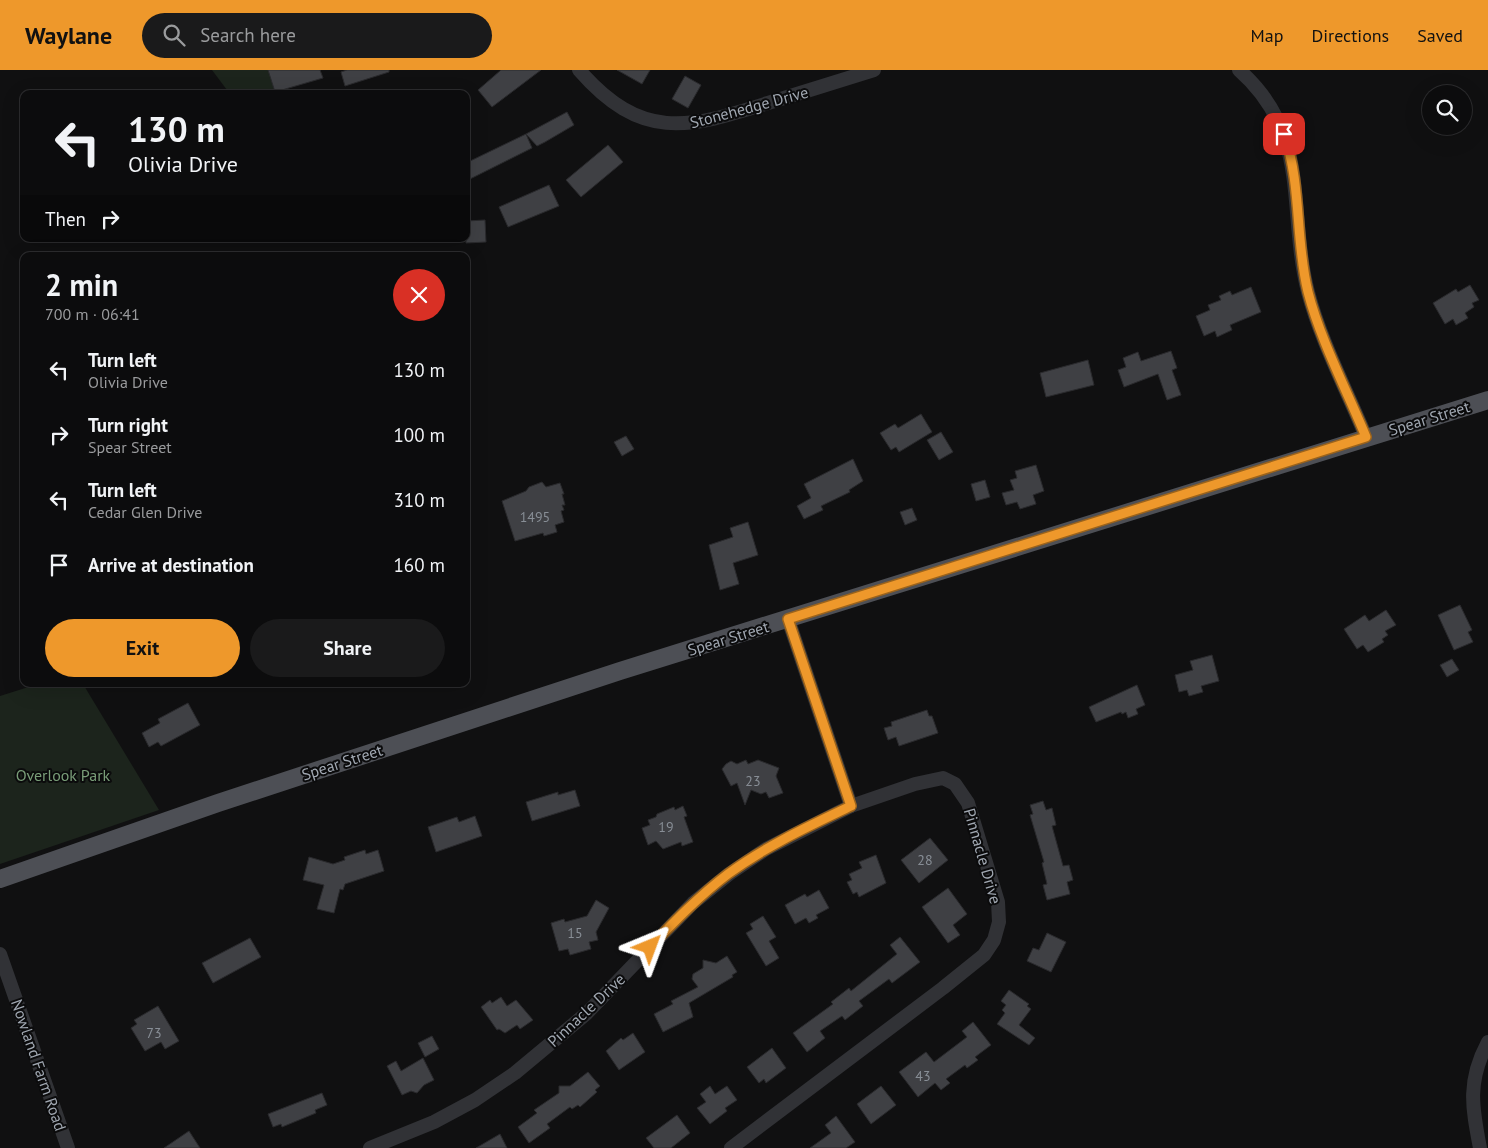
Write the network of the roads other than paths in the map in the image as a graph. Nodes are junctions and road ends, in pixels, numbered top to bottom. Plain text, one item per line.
1 (579, 70) edge
2 (874, 70) edge
3 (1239, 70) edge
4 (1488, 400) edge
5 (1366, 437) junction
6 (788, 619) junction
7 (851, 806) junction
8 (0, 879) edge
9 (0, 954) edge
10 (1488, 1042) edge
11 (68, 1148) edge
12 (370, 1148) edge
13 (731, 1148) edge
14 (1480, 1148) edge

1 - 2 street, Stonehedge Drive
3 - 5 street
4 - 5 main road, Spear Street
5 - 6 main road, Spear Street
6 - 7 street
6 - 8 main road, Spear Street
7 - 12 street, Pinnacle Drive
7 - 13 street, Pinnacle Drive
9 - 11 street, Nowland Farm Road
10 - 14 street

